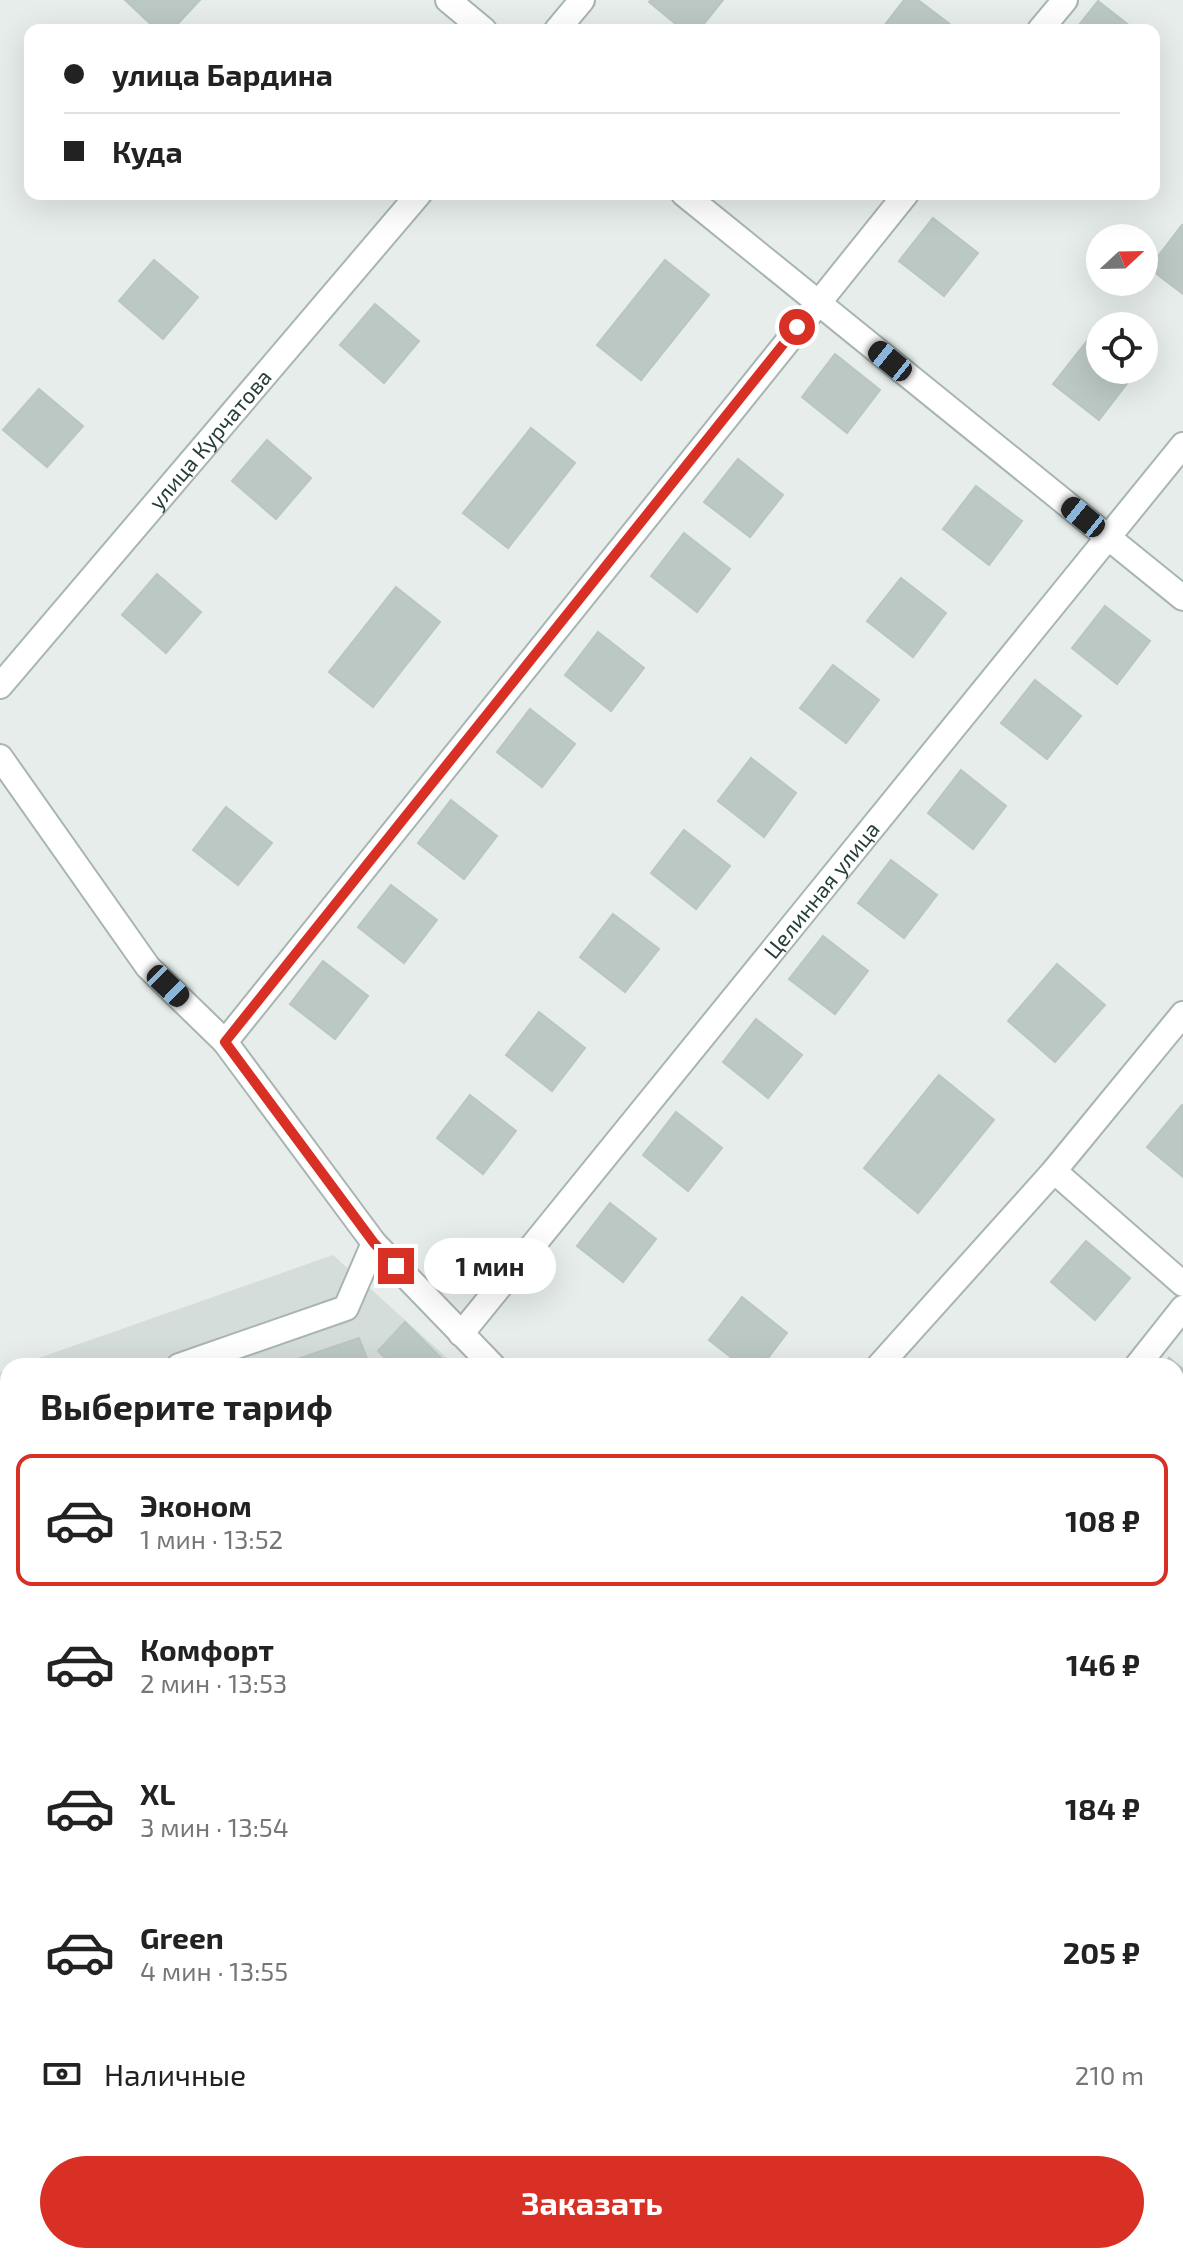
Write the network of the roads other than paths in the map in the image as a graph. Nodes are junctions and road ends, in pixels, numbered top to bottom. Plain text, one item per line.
1 (448, 0) edge
2 (582, 0) edge
3 (1065, 0) edge
4 (477, 24) edge
5 (562, 24) edge
6 (1045, 24) edge
7 (414, 200) edge
8 (691, 200) edge
9 (901, 200) edge
10 (817, 302) junction
11 (1183, 445) edge
12 (1108, 537) junction
13 (1183, 598) edge
14 (0, 686) edge
15 (0, 757) edge
16 (1183, 1014) edge
17 (225, 1042) junction
18 (1054, 1171) junction
19 (374, 1243) junction
20 (1183, 1284) edge
21 (1183, 1308) edge
22 (461, 1334) junction
23 (202, 1358) edge
24 (485, 1358) edge
25 (886, 1358) edge
26 (1143, 1358) edge

1 - 4 street
2 - 5 street
3 - 6 street
7 - 14 street, улица Курчатова
8 - 10 street
9 - 10 street
10 - 12 street
10 - 17 street
11 - 12 street, Целинная улица
12 - 13 street
12 - 22 street, Целинная улица
15 - 17 street
16 - 18 street
17 - 19 street
18 - 20 street
18 - 25 street
19 - 22 street
19 - 23 street
21 - 26 street
22 - 24 street

